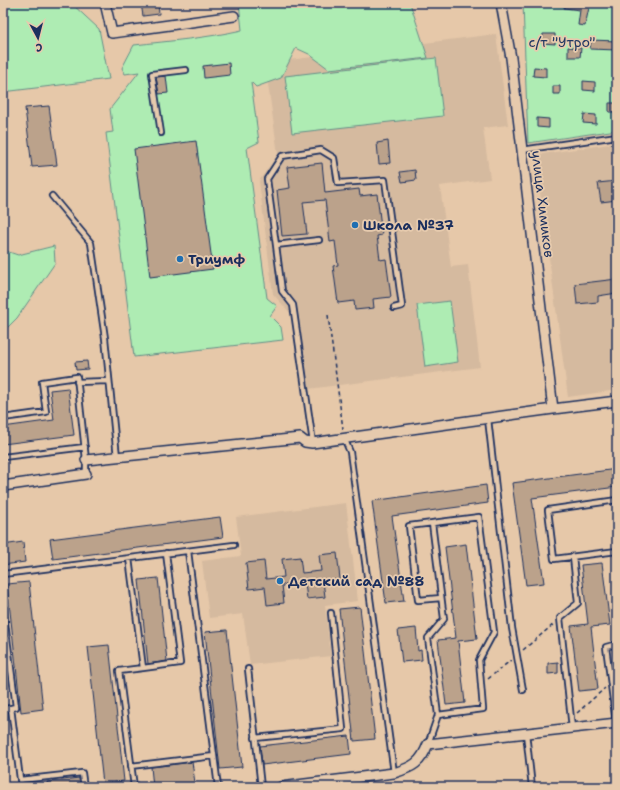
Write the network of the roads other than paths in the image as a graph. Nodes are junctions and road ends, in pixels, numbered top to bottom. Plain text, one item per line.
1 (105, 3) edge
2 (501, 3) edge
3 (234, 16) dead end
4 (186, 70) dead end
5 (162, 133) dead end
6 (617, 136) edge
7 (522, 150) junction
8 (52, 196) dead end
9 (319, 240) dead end
10 (276, 245) junction
11 (394, 308) dead end
12 (108, 381) junction
13 (77, 382) junction
14 (617, 401) edge
15 (553, 409) junction
16 (3, 418) edge
17 (488, 419) junction
18 (344, 438) junction
19 (313, 443) junction
20 (85, 447) junction
21 (3, 457) edge
22 (117, 457) junction
23 (86, 460) junction
24 (86, 474) joint
25 (3, 486) edge
26 (617, 500) edge
27 (432, 523) junction
28 (234, 545) dead end
29 (188, 551) junction
30 (617, 551) edge
31 (166, 553) junction
32 (572, 557) junction
33 (129, 558) junction
34 (3, 574) edge
35 (441, 598) junction
36 (3, 608) edge
37 (331, 613) dead end
38 (617, 644) edge
39 (143, 668) junction
40 (248, 668) dead end
41 (523, 690) dead end
42 (11, 708) junction
43 (3, 709) edge
44 (438, 715) junction
45 (571, 723) junction
46 (616, 723) edge
47 (526, 733) junction
48 (255, 738) junction
49 (428, 744) junction
50 (214, 756) junction
51 (131, 766) junction
52 (394, 773) junction
53 (20, 780) junction
54 (21, 787) edge
55 (84, 787) edge
56 (134, 787) edge
57 (218, 787) edge
58 (261, 787) edge
59 (281, 787) edge
60 (532, 787) edge

1 - 3 street
2 - 7 street, улица Химиков
4 - 5 lane
6 - 7 lane
7 - 15 street, улица Химиков
8 - 12 lane
9 - 10 lane
10 - 11 lane
10 - 19 lane
12 - 13 lane
12 - 22 lane
13 - 16 lane
13 - 20 lane
14 - 15 street
15 - 17 street
17 - 18 street
17 - 41 lane
18 - 19 street
18 - 52 lane
19 - 22 street
20 - 21 lane
20 - 23 lane
22 - 23 street
23 - 24 lane
24 - 25 street
26 - 32 lane
27 - 35 lane
27 - 35 lane
27 - 44 lane
28 - 29 lane
29 - 31 lane
29 - 50 lane
30 - 32 lane
31 - 33 lane
31 - 39 lane
32 - 45 lane
33 - 34 lane
33 - 39 lane
35 - 44 lane
36 - 42 lane
37 - 48 lane
38 - 46 lane
39 - 51 lane
40 - 48 lane
42 - 43 lane
42 - 53 lane
44 - 49 lane
45 - 46 street
45 - 47 street
47 - 49 street
47 - 60 lane
48 - 58 lane
49 - 52 street
50 - 51 lane
50 - 57 lane
51 - 56 lane
52 - 59 street
53 - 54 lane
53 - 55 lane

